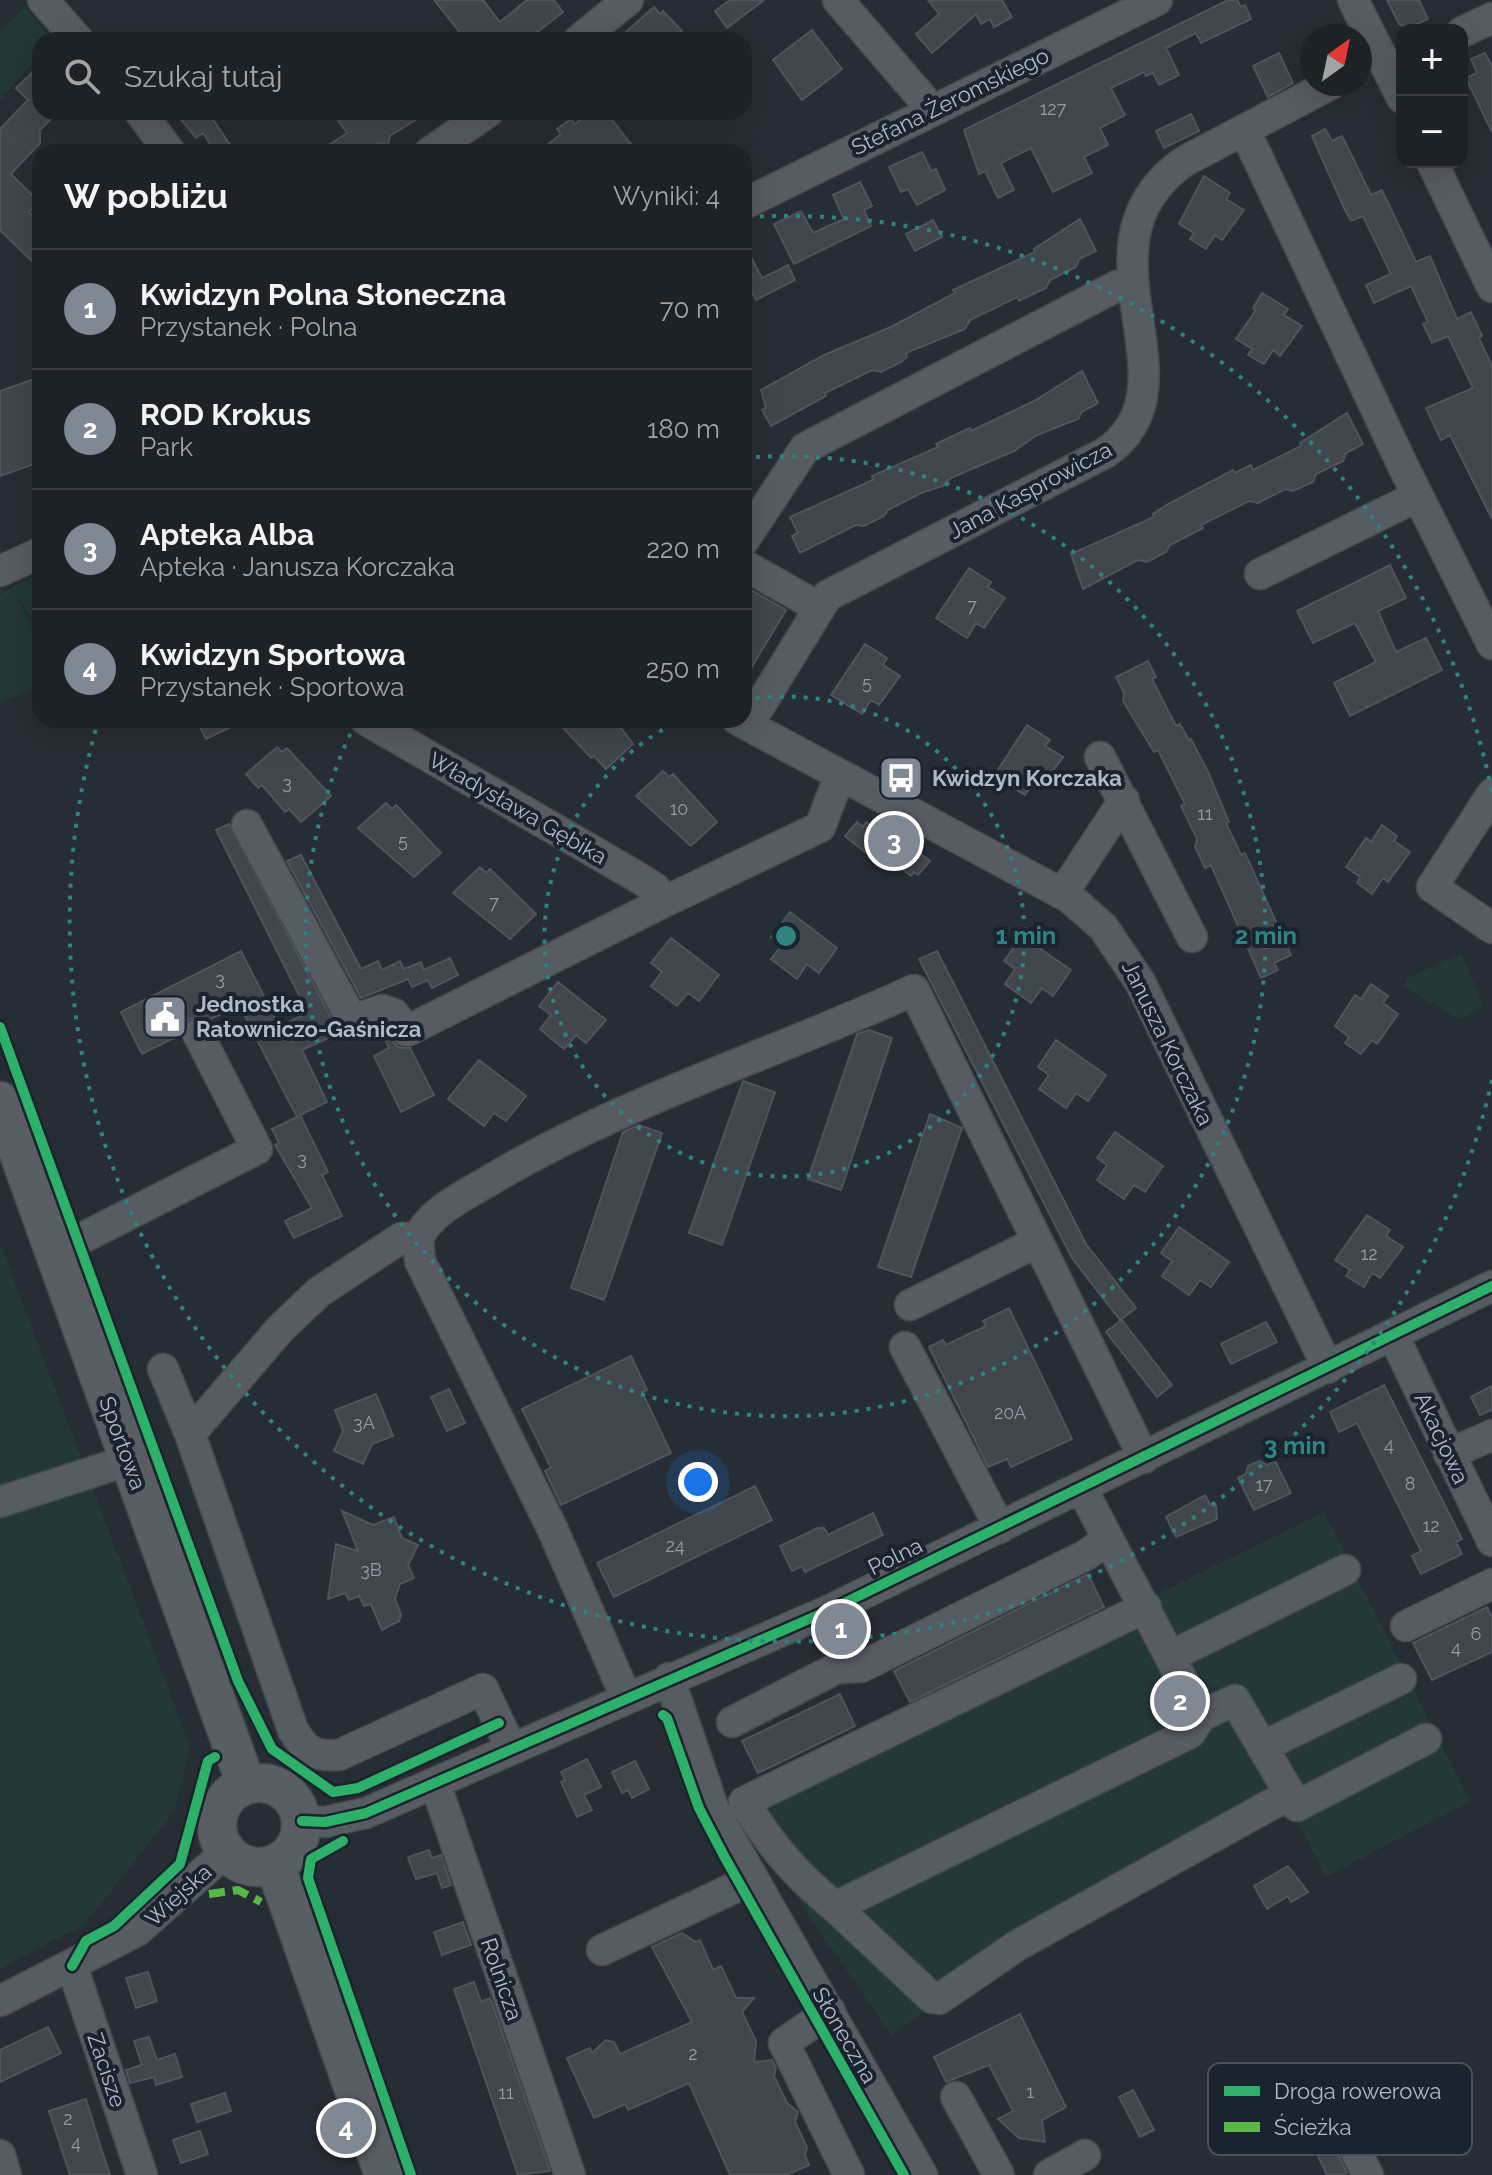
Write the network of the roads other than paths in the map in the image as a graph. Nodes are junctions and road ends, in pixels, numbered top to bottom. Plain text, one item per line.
1 (43, 0) edge
2 (628, 0) edge
3 (838, 0) edge
4 (1157, 0) edge
5 (1353, 0) edge
6 (1492, 18) edge
7 (1468, 29) edge
8 (71, 32) edge
9 (589, 32) edge
10 (1382, 63) edge
11 (1309, 96) edge
12 (1401, 96) edge
13 (929, 111) junction
14 (146, 120) edge
15 (476, 120) edge
16 (1245, 131) junction
17 (164, 144) edge
18 (442, 144) edge
19 (1435, 168) edge
20 (752, 200) edge
21 (1133, 283) junction
22 (1492, 287) edge
23 (1418, 496) junction
24 (752, 528) edge
25 (32, 557) edge
26 (752, 570) edge
27 (0, 571) edge
28 (1260, 574) dead end
29 (820, 608) junction
30 (1492, 644) edge
31 (752, 709) edge
32 (752, 727) edge
33 (380, 728) edge
34 (1100, 757) dead end
35 (840, 775) junction
36 (1492, 794) edge
37 (1124, 800) junction
38 (247, 825) dead end
39 (1063, 893) junction
40 (664, 902) junction
41 (1492, 928) edge
42 (1192, 937) dead end
43 (198, 1034) dead end
44 (0, 1101) edge
45 (418, 1238) junction
46 (1037, 1242) junction
47 (55, 1252) junction
48 (1492, 1286) edge
49 (910, 1305) dead end
50 (1393, 1335) junction
51 (905, 1347) dead end
52 (1328, 1368) junction
53 (163, 1369) dead end
54 (190, 1434) junction
55 (1492, 1435) edge
56 (1449, 1454) junction
57 (1144, 1458) junction
58 (129, 1460) junction
59 (1082, 1489) junction
60 (0, 1502) edge
61 (1000, 1528) junction
62 (1108, 1539) junction
63 (1492, 1541) edge
64 (1345, 1570) dead end
65 (1492, 1584) edge
66 (1146, 1607) junction
67 (1406, 1626) dead end
68 (1171, 1656) junction
69 (669, 1678) junction
70 (1401, 1679) dead end
71 (626, 1697) junction
72 (1201, 1716) junction
73 (732, 1722) dead end
74 (1426, 1739) dead end
75 (1262, 1747) junction
76 (511, 1748) junction
77 (246, 1784) junction
78 (439, 1792) junction
79 (1290, 1794) junction
80 (302, 1821) junction
81 (226, 1852) junction
82 (275, 1865) junction
83 (753, 1879) junction
84 (835, 1907) junction
85 (602, 1950) dead end
86 (72, 1966) junction
87 (0, 2001) edge
88 (830, 2011) junction
89 (956, 2097) dead end
90 (0, 2155) edge
91 (1085, 2155) dead end
92 (1358, 2155) edge
93 (6, 2175) edge
94 (142, 2175) edge
95 (384, 2175) edge
96 (570, 2175) edge
97 (849, 2175) edge
98 (922, 2175) edge
99 (999, 2175) edge
100 (1049, 2175) edge
101 (1368, 2175) edge

1 - 8 street
2 - 9 street
3 - 13 street
4 - 13 street, Stefana Żeromskiego
5 - 10 street
6 - 7 street
10 - 12 street
11 - 16 street, Jana Kasprowicza
13 - 20 street, Stefana Żeromskiego
14 - 17 street
15 - 18 street
16 - 21 street, Jana Kasprowicza
16 - 23 street
19 - 22 street
21 - 24 street
21 - 29 street, Jana Kasprowicza
23 - 28 street
23 - 30 street
25 - 27 street
26 - 29 street
29 - 31 street, Jana Kasprowicza
32 - 35 street, Janusza Korczaka
33 - 40 street, Władysława Gębika
34 - 37 street
35 - 39 street, Janusza Korczaka
35 - 40 street
36 - 41 street
37 - 39 street
37 - 42 street
38 - 40 street
39 - 52 street, Janusza Korczaka
43 - 47 street
44 - 47 main road, Sportowa
45 - 46 street
45 - 54 street
45 - 71 street
46 - 49 street
46 - 57 street
47 - 58 main road, Sportowa
48 - 50 street, Polna
50 - 52 street, Polna
50 - 56 street, Akacjowa
51 - 61 street
52 - 57 street, Polna
53 - 54 street
54 - 76 street
55 - 56 street
56 - 63 street, Akacjowa
57 - 59 street, Polna
58 - 60 street
58 - 77 main road, Sportowa
59 - 61 street, Polna
59 - 62 street
61 - 69 street, Polna
62 - 66 street
62 - 73 street
64 - 68 street
65 - 67 street
66 - 68 street
66 - 84 street
68 - 72 street
69 - 71 street, Polna
69 - 83 street, Słoneczna
70 - 75 street
71 - 76 street, Polna
72 - 75 street
72 - 84 street
74 - 79 street
75 - 79 street
76 - 78 street, Polna
77 - 80 main road
77 - 81 main road
78 - 80 street, Polna
78 - 96 street, Rolnicza
79 - 84 street
80 - 82 main road
81 - 82 main road
81 - 86 street, Wiejska
82 - 95 main road
83 - 85 street
83 - 88 street, Słoneczna
86 - 87 street, Wiejska
86 - 94 street, Zacisze
88 - 97 street
88 - 98 street, Słoneczna
89 - 99 street
90 - 93 street
91 - 100 street
92 - 101 street

